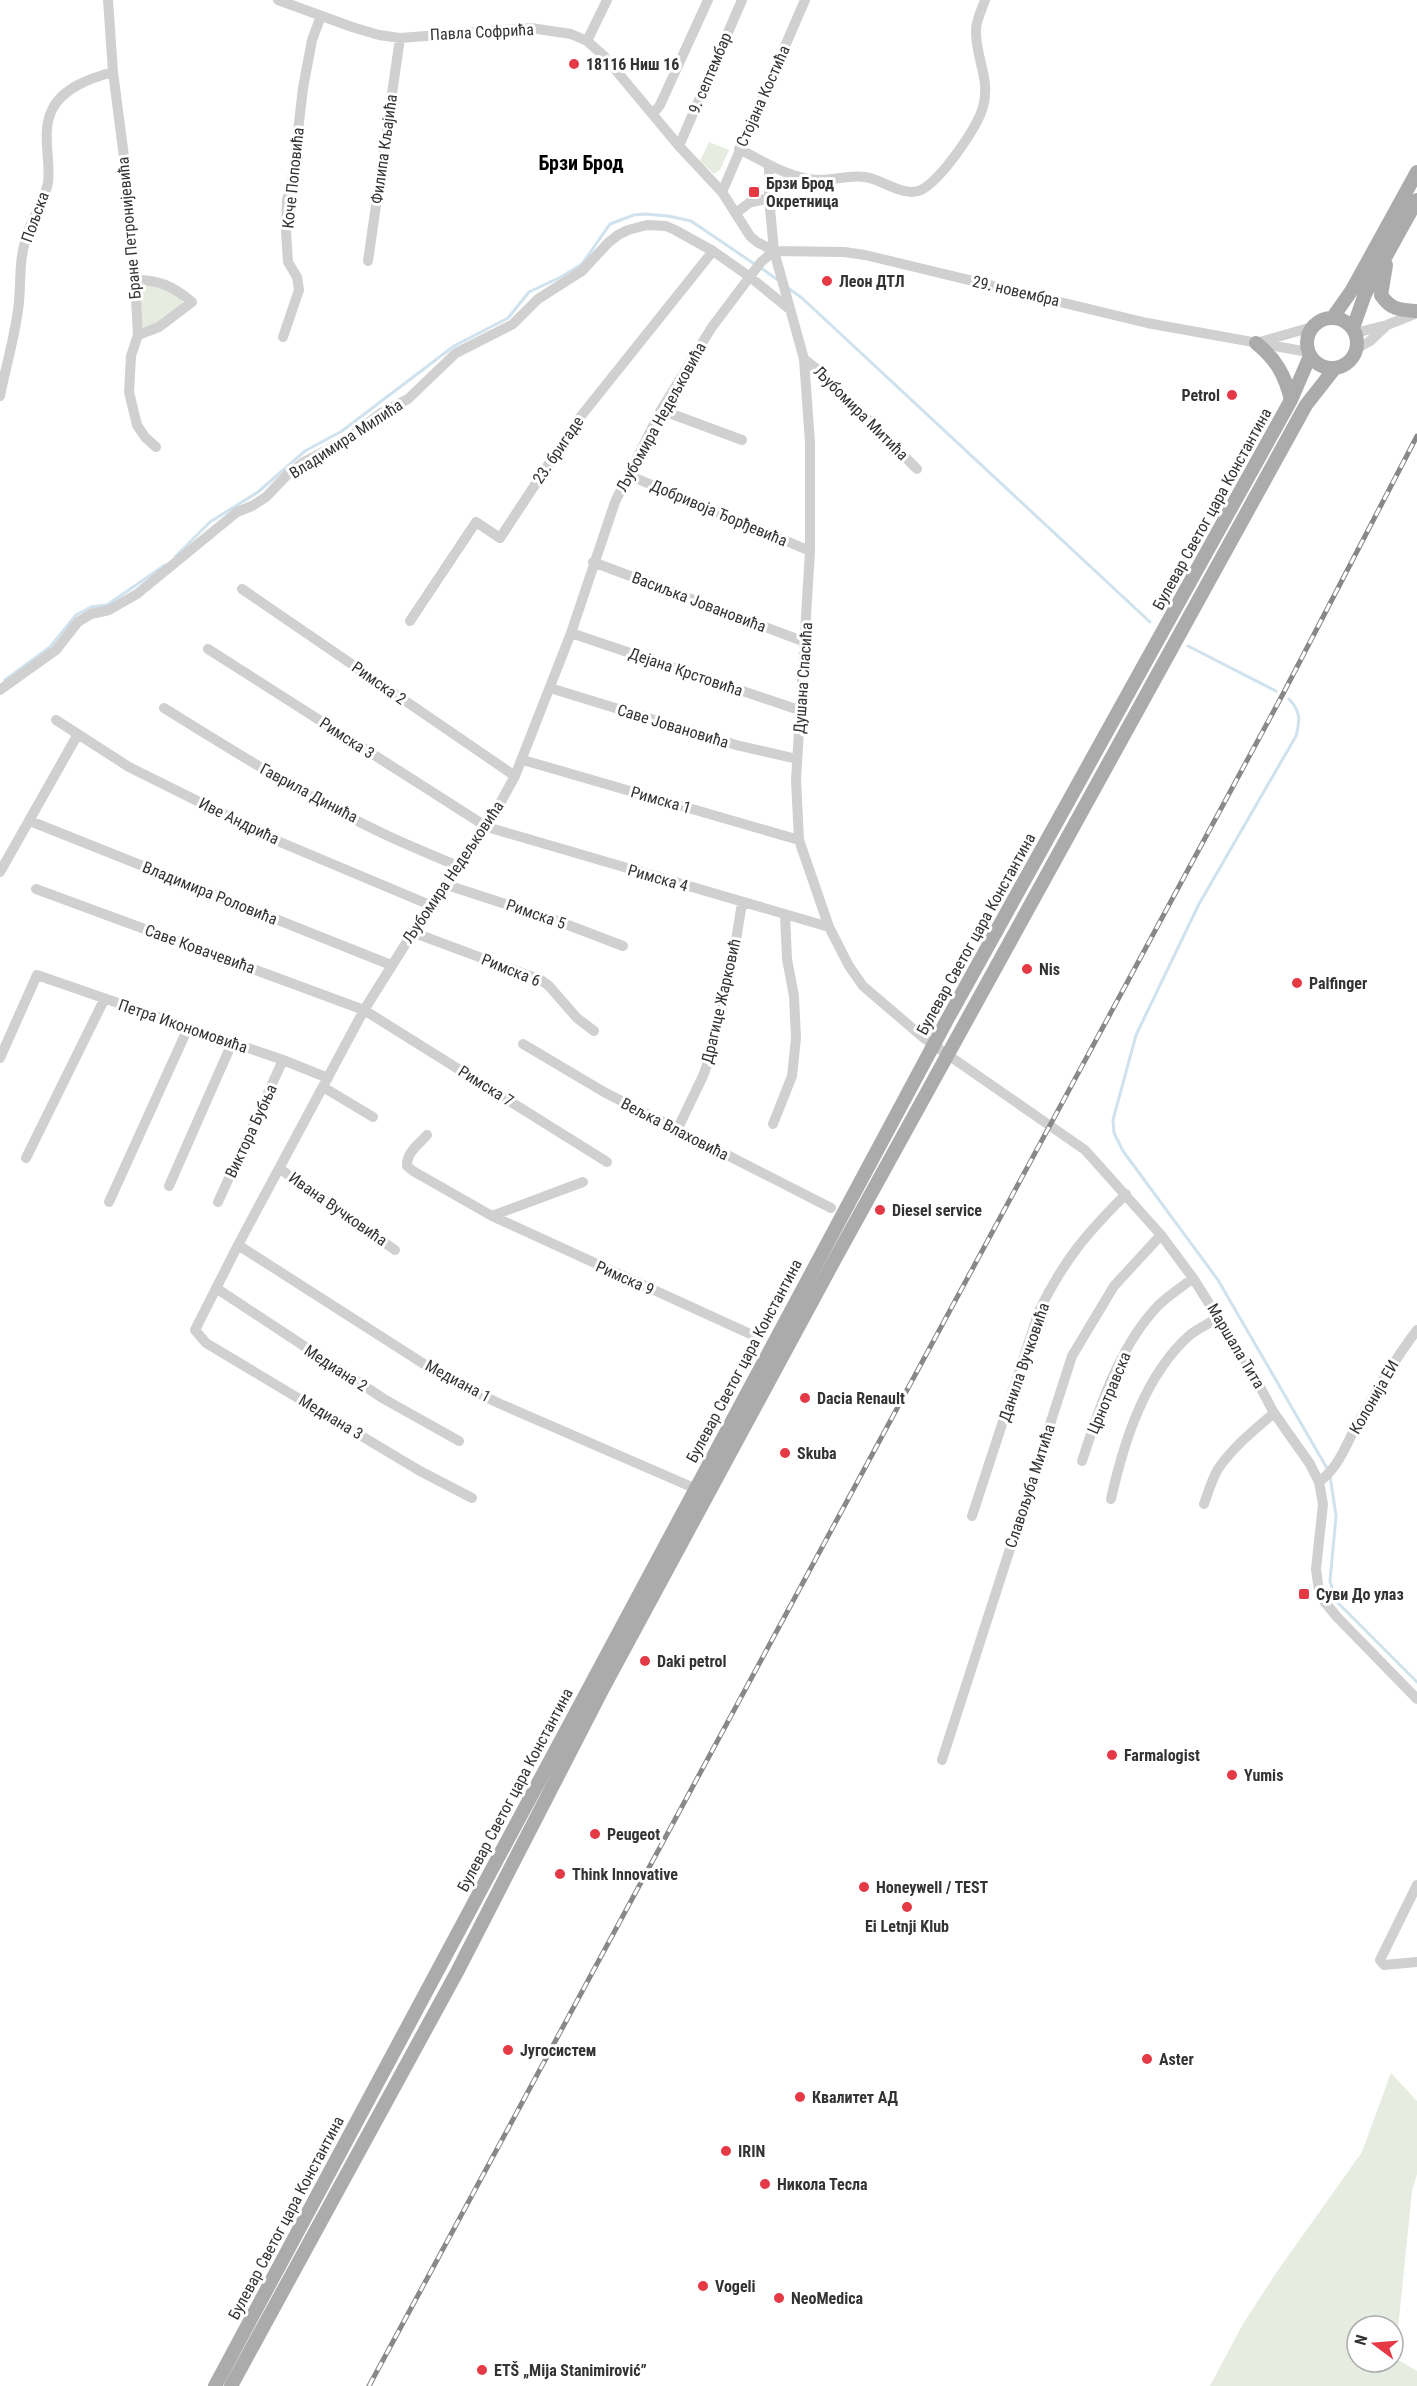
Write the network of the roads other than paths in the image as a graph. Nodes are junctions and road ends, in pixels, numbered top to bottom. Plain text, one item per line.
1 (108, 0) edge
2 (278, 0) edge
3 (607, 0) edge
4 (708, 0) edge
5 (742, 0) edge
6 (805, 0) edge
7 (985, 0) edge
8 (308, 5) edge
9 (321, 16) junction
10 (400, 38) junction
11 (587, 41) junction
12 (113, 72) junction
13 (653, 114) junction
14 (679, 146) junction
15 (739, 149) junction
16 (769, 165) junction
17 (1417, 172) edge
18 (722, 192) junction
19 (769, 198) junction
20 (1417, 200) edge
21 (736, 213) junction
22 (1390, 248) junction
23 (712, 250) junction
24 (774, 251) junction
25 (369, 261) dead end
26 (755, 270) junction
27 (135, 280) junction
28 (788, 308) junction
29 (1417, 312) edge
30 (1333, 317) junction
31 (1387, 326) junction
32 (1312, 327) junction
33 (1354, 331) junction
34 (138, 335) junction
35 (283, 337) dead end
36 (1256, 343) junction
37 (1356, 349) junction
38 (1309, 354) junction
39 (804, 359) junction
40 (1335, 368) junction
41 (0, 396) edge
42 (1291, 400) junction
43 (662, 410) junction
44 (742, 441) dead end
45 (156, 447) dead end
46 (917, 470) dead end
47 (628, 475) junction
48 (810, 551) junction
49 (593, 562) junction
50 (242, 589) dead end
51 (410, 621) dead end
52 (571, 633) junction
53 (806, 642) junction
54 (208, 649) dead end
55 (550, 688) junction
56 (0, 690) edge
57 (164, 708) dead end
58 (802, 711) junction
59 (56, 720) dead end
60 (78, 734) junction
61 (797, 759) junction
62 (523, 760) junction
63 (515, 776) junction
64 (30, 821) junction
65 (487, 827) junction
66 (799, 840) junction
67 (460, 867) junction
68 (0, 872) edge
69 (447, 885) junction
70 (36, 889) dead end
71 (742, 903) junction
72 (430, 905) junction
73 (785, 914) junction
74 (829, 927) junction
75 (412, 932) junction
76 (623, 946) dead end
77 (391, 965) junction
78 (104, 1000) junction
79 (364, 1010) junction
80 (188, 1028) junction
81 (594, 1031) dead end
82 (232, 1043) junction
83 (523, 1044) dead end
84 (933, 1045) junction
85 (947, 1054) junction
86 (0, 1058) edge
87 (283, 1060) junction
88 (326, 1083) junction
89 (374, 1117) dead end
90 (773, 1124) dead end
91 (677, 1131) junction
92 (427, 1135) dead end
93 (26, 1158) dead end
94 (607, 1162) dead end
95 (280, 1169) junction
96 (583, 1182) dead end
97 (169, 1186) dead end
98 (1126, 1194) junction
99 (218, 1202) dead end
100 (109, 1203) dead end
101 (831, 1208) dead end
102 (492, 1216) junction
103 (1161, 1235) junction
104 (238, 1245) junction
105 (395, 1250) dead end
106 (1193, 1278) junction
107 (216, 1288) junction
108 (1219, 1317) junction
109 (195, 1330) joint
110 (1417, 1330) edge
111 (759, 1338) dead end
112 (1274, 1413) junction
113 (459, 1441) dead end
114 (1083, 1461) dead end
115 (1322, 1480) junction
116 (694, 1488) junction
117 (472, 1498) dead end
118 (1111, 1499) dead end
119 (1204, 1504) dead end
120 (972, 1516) dead end
121 (1417, 1699) edge
122 (942, 1760) dead end
123 (1417, 1886) edge
124 (1417, 1962) edge
125 (215, 2386) edge
126 (231, 2386) edge

1 - 12 street, Бране Петронијевића
2 - 8 street, Павла Софрића
3 - 11 street
4 - 13 street
5 - 14 street, 9. септембар
6 - 15 street, Стојана Костића
7 - 16 street
8 - 9 street, Павла Софрића
9 - 10 street, Павла Софрића
9 - 35 street, Коче Поповића
10 - 11 street, Павла Софрића
10 - 25 street, Филипа Кљајића
11 - 13 street, Павла Софрића
12 - 27 street, Бране Петронијевића
12 - 41 street, Пољска
13 - 14 street, Павла Софрића
14 - 18 street, Павла Софрића
15 - 16 street
15 - 18 street, Стојана Костића
16 - 19 street, Душана Спасића
17 - 30 main road
18 - 21 street, Павла Софрића
19 - 21 street
19 - 24 street, Душана Спасића
20 - 22 main road
21 - 24 street, Павла Софрића
22 - 29 main road
22 - 33 main road
23 - 26 street, Владимира Милића
23 - 51 street, 23. бригаде
23 - 56 street, Владимира Милића
24 - 26 street, Љубомира Недељковића
24 - 28 street, Душана Спасића
24 - 36 street, 29. новембра
26 - 28 street, Владимира Милића
26 - 43 street, Љубомира Недељковића
27 - 34 street, Бране Петронијевића
27 - 34 street
28 - 39 street, Душана Спасића
29 - 31 street
30 - 32 main road
30 - 33 main road
31 - 33 street
31 - 37 street
32 - 36 street, 29. новембра
32 - 38 main road
33 - 37 main road
34 - 45 street, Бране Петронијевића
36 - 38 street, 29. новембра
36 - 42 main road
37 - 40 main road
38 - 40 main road
38 - 42 main road, Булевар Светог цара Константина
39 - 46 street, Љубомира Митића
39 - 48 street, Душана Спасића
40 - 85 main road, Булевар Светог цара Константина
42 - 84 main road, Булевар Светог цара Константина
43 - 44 street
43 - 47 street, Љубомира Недељковића
47 - 48 street, Добривоја Ђорђевића
47 - 49 street, Љубомира Недељковића
48 - 53 street, Душана Спасића
49 - 52 street, Љубомира Недељковића
49 - 53 street, Васиљка Јовановића
50 - 63 street, Римска 2
52 - 55 street, Љубомира Недељковића
52 - 58 street, Дејана Крстовића
53 - 58 street, Душана Спасића
54 - 65 street, Римска 3
55 - 61 street, Саве Јовановића
55 - 62 street, Љубомира Недељковића
57 - 67 street, Гаврила Динића
58 - 61 street, Душана Спасића
59 - 60 street, Иве Андрића
60 - 64 street
60 - 72 street, Иве Андрића
61 - 66 street, Душана Спасића
62 - 63 street, Љубомира Недељковића
62 - 66 street, Римска 1
63 - 65 street, Љубомира Недељковића
64 - 68 street
64 - 77 street, Владимира Роловића
65 - 67 street, Љубомира Недељковића
65 - 71 street, Римска 4
66 - 74 street, Душана Спасића
67 - 69 street, Љубомира Недељковића
69 - 72 street, Љубомира Недељковића
69 - 76 street, Римска 5
70 - 79 street, Саве Ковачевића
71 - 73 street, Римска 4
71 - 91 street, Драгице Жарковић
72 - 75 street, Љубомира Недељковића
73 - 74 street, Римска 4
73 - 90 street
74 - 84 street, Душана Спасића
75 - 77 street, Љубомира Недељковића
75 - 81 street, Римска 6
77 - 79 street, Љубомира Недељковића
78 - 80 street, Петра Икономовића
78 - 86 street, Петра Икономовића
78 - 93 street
79 - 88 street, Љубомира Недељковића
79 - 94 street, Римска 7
80 - 82 street, Петра Икономовића
80 - 100 street
82 - 87 street, Петра Икономовића
82 - 97 street
83 - 91 street, Вељка Влаховића
84 - 85 street, Душана Спасића
84 - 116 main road, Булевар Светог цара Константина
85 - 98 street, Маршала Тита
85 - 126 main road, Булевар Светог цара Константина
87 - 88 street, Петра Икономовића
87 - 99 street, Виктора Бубња
88 - 89 street, Петра Икономовића
88 - 95 street, Љубомира Недељковића
91 - 101 street, Вељка Влаховића
92 - 102 street, Римска 9
95 - 104 street, Љубомира Недељковића
95 - 105 street, Ивана Вучковића
96 - 102 street
98 - 103 street, Маршала Тита
98 - 120 street, Данила Вучковића
102 - 111 street, Римска 9
103 - 106 street, Маршала Тита
103 - 122 street, Славољуба Митића
104 - 107 street, Љубомира Недељковића
104 - 116 street, Медиана 1
106 - 108 street, Маршала Тита
106 - 114 street, Црнотравска
107 - 109 street, Љубомира Недељковића
107 - 113 street, Медиана 2
108 - 112 street, Маршала Тита
108 - 118 street
109 - 117 street, Медиана 3
110 - 115 street, Колонија ЕИ
112 - 115 street, Маршала Тита
112 - 119 street
115 - 121 street, Маршала Тита
116 - 125 main road, Булевар Светог цара Константина
123 - 124 street

